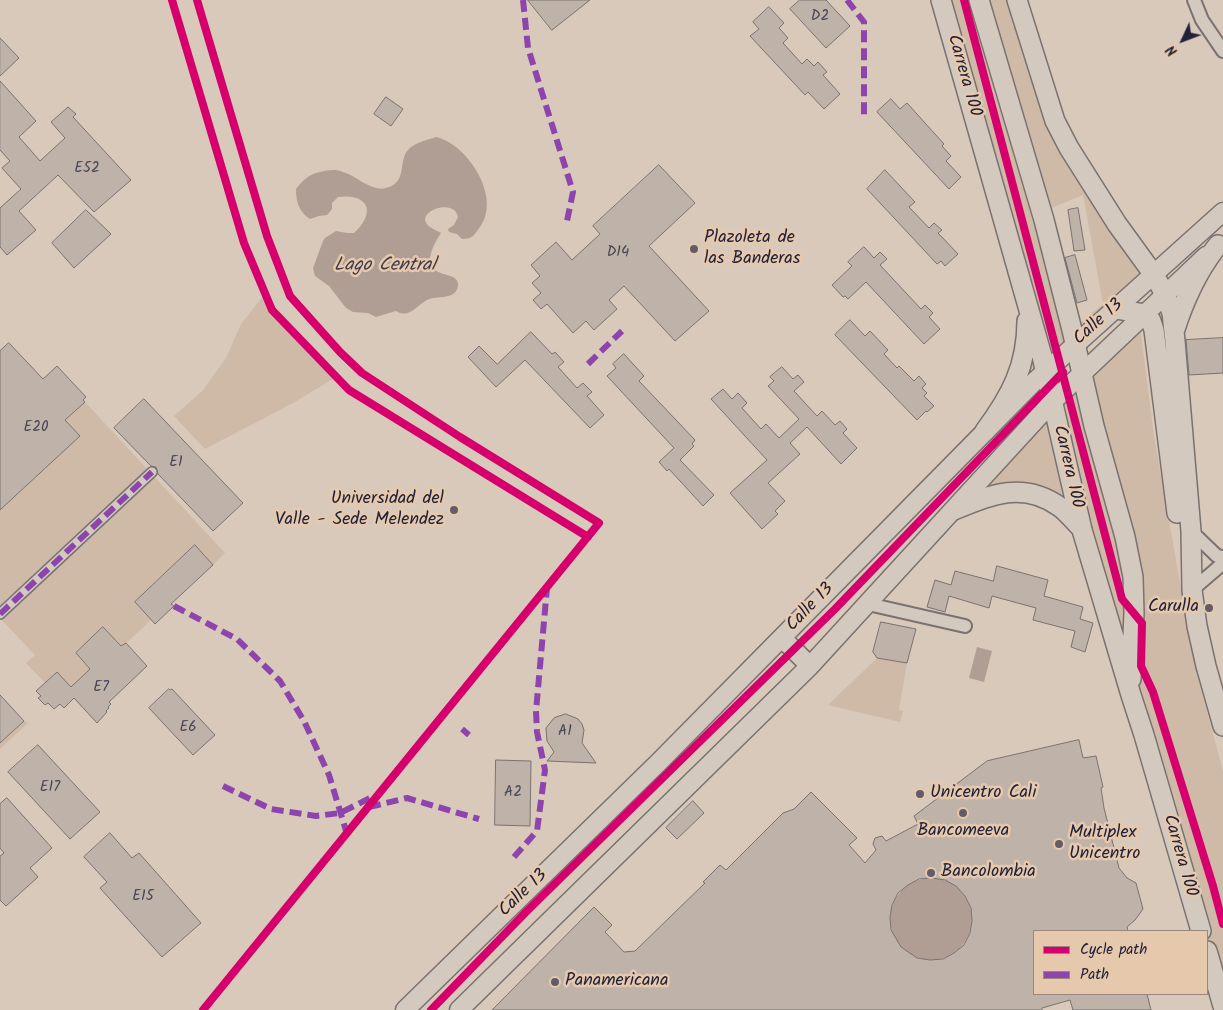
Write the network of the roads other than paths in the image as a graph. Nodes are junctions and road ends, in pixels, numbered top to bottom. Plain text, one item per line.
1 (941, 0) edge
2 (979, 0) edge
3 (1017, 0) edge
4 (1194, 0) edge
5 (1223, 51) edge
6 (1223, 212) edge
7 (1221, 243) edge
8 (1154, 275) junction
9 (1022, 283) junction
10 (1165, 294) junction
11 (1116, 309) junction
12 (1145, 314) junction
13 (1174, 330) junction
14 (1076, 344) junction
15 (1046, 372) junction
16 (1082, 373) junction
17 (1052, 402) junction
18 (985, 431) junction
19 (152, 472) dead end
20 (954, 510) junction
21 (1082, 530) junction
22 (1191, 531) junction
23 (1223, 557) edge
24 (1191, 565) junction
25 (1223, 565) edge
26 (1192, 590) junction
27 (868, 604) junction
28 (0, 614) edge
29 (965, 626) dead end
30 (782, 638) junction
31 (810, 666) junction
32 (1131, 695) junction
33 (1223, 726) edge
34 (1201, 930) edge
35 (1208, 954) edge
36 (1223, 1006) edge
37 (405, 1010) edge
38 (459, 1010) edge

1 - 9 main road, Carrera 100
2 - 14 main road
3 - 8 main road
4 - 5 street
6 - 8 main road, Calle 13
7 - 10 main road, Calle 13
7 - 13 main road
8 - 10 main road
8 - 11 main road, Calle 13
9 - 15 main road, Carrera 100
9 - 18 main road
10 - 12 main road, Calle 13
10 - 13 main road
11 - 12 main road
11 - 14 main road, Calle 13
12 - 16 main road, Calle 13
12 - 24 main road
13 - 22 main road
14 - 15 main road, Calle 13
14 - 16 main road
15 - 17 main road, Carrera 100
15 - 18 main road, Calle 13
16 - 17 main road, Calle 13
16 - 32 main road
17 - 20 main road, Calle 13
17 - 21 main road, Carrera 100
18 - 30 main road, Calle 13
19 - 28 street
20 - 21 main road
20 - 27 main road, Calle 13
21 - 32 main road, Carrera 100
22 - 23 street
22 - 24 main road
24 - 26 main road
25 - 26 street
26 - 33 main road
27 - 29 street
27 - 31 main road, Calle 13
30 - 31 main road
30 - 37 main road, Calle 13
31 - 38 main road, Calle 13
32 - 34 main road, Carrera 100
35 - 36 main road

